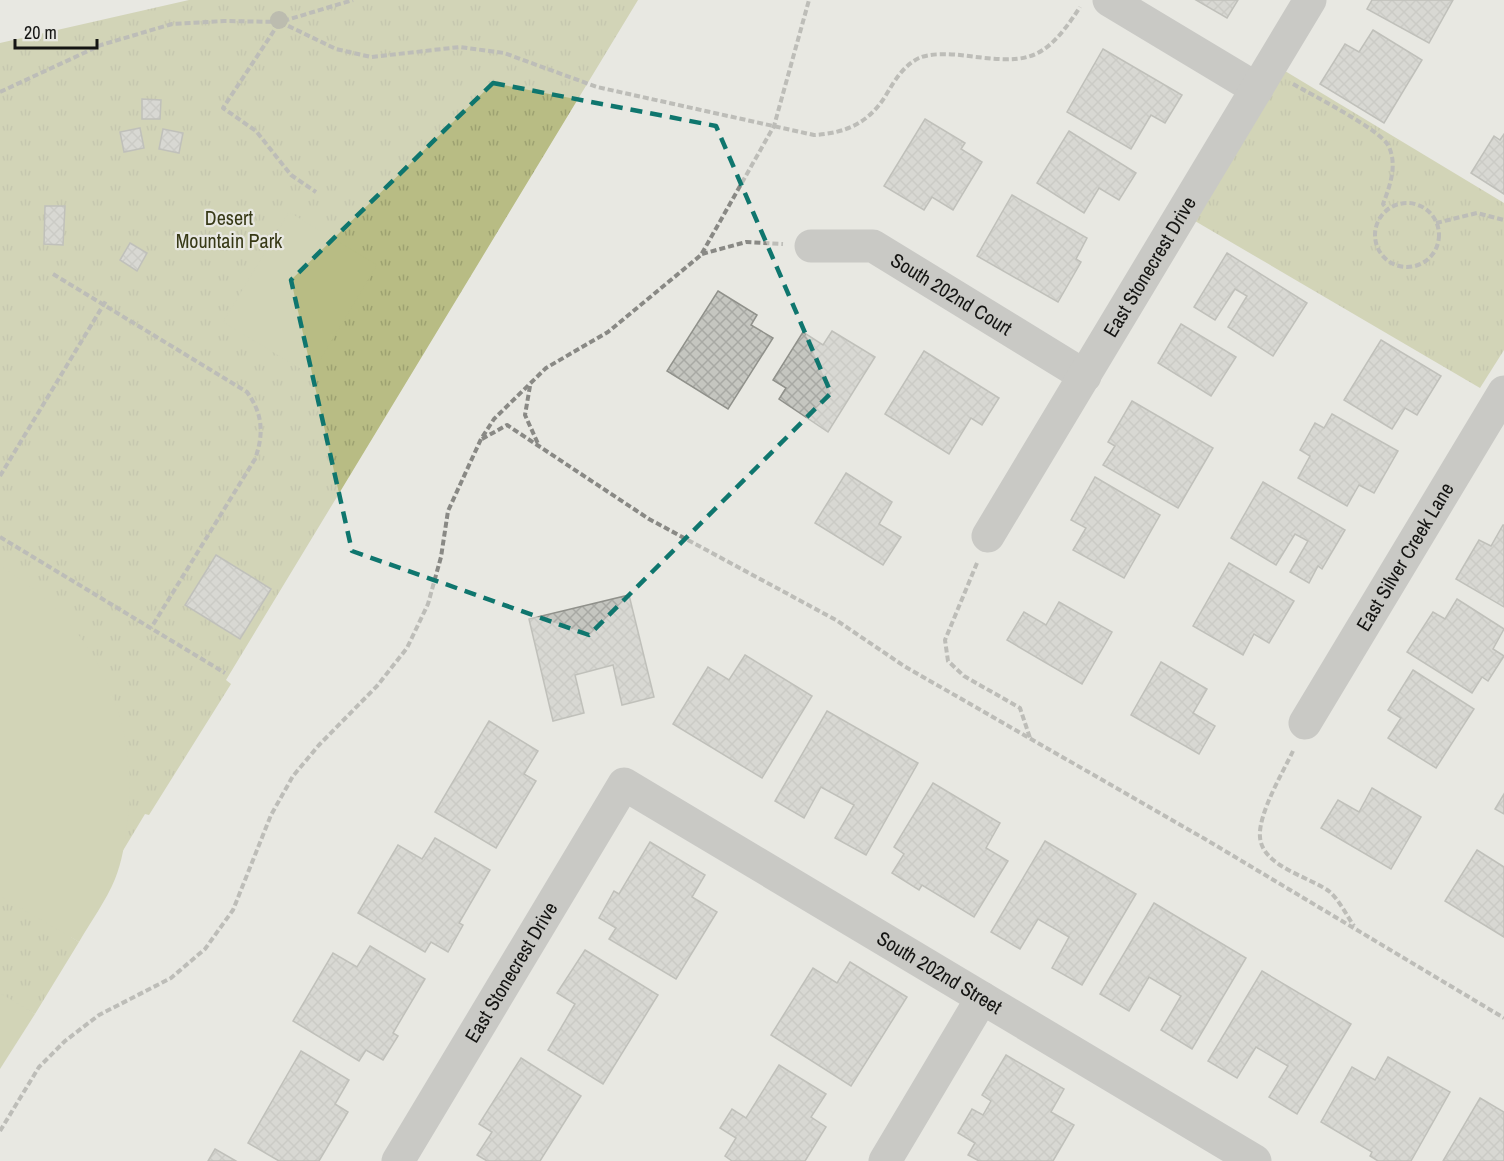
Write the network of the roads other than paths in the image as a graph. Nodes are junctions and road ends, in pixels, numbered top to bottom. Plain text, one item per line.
1 (1109, 0) edge
2 (1310, 0) edge
3 (1271, 85) junction
4 (811, 246) road end
5 (1085, 376) junction
6 (1504, 392) edge
7 (988, 536) road end
8 (1305, 723) road end
9 (624, 784) joint
10 (982, 998) junction
11 (398, 1161) edge
12 (885, 1161) edge
13 (1255, 1161) edge

1 - 3 street
2 - 3 street, East Stonecrest Drive
3 - 5 street, East Stonecrest Drive
4 - 5 street, South 202nd Court
5 - 7 street, East Stonecrest Drive
6 - 8 street, East Silver Creek Lane
9 - 10 street, South 202nd Street
9 - 11 street, East Stonecrest Drive
10 - 12 street
10 - 13 street, South 202nd Street

